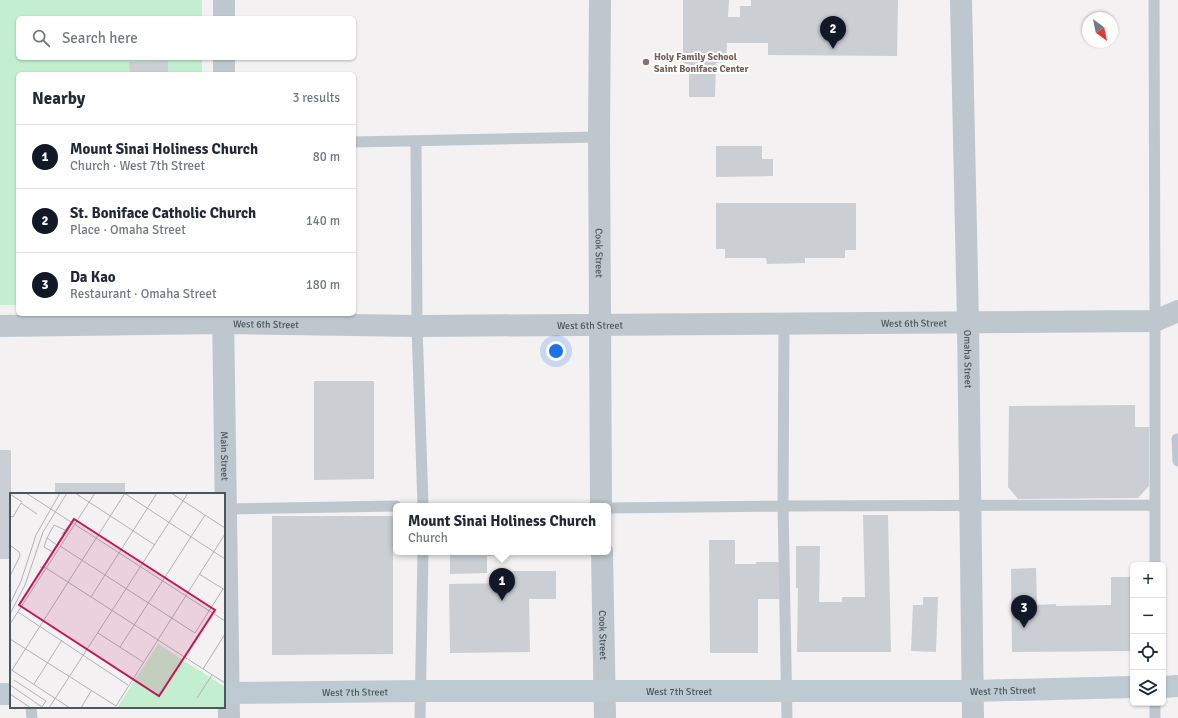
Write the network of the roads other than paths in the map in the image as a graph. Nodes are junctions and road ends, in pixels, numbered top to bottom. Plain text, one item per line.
1 (224, 0) edge
2 (600, 0) edge
3 (961, 0) edge
4 (1154, 0) edge
5 (224, 16) edge
6 (224, 60) edge
7 (224, 72) edge
8 (599, 136) junction
9 (416, 141) junction
10 (356, 142) edge
11 (1178, 311) edge
12 (223, 319) edge
13 (1156, 321) junction
14 (784, 323) junction
15 (968, 323) junction
16 (600, 324) junction
17 (0, 326) edge
18 (418, 326) junction
19 (1178, 440) edge
20 (1178, 461) edge
21 (225, 493) edge
22 (424, 503) edge
23 (601, 503) edge
24 (969, 505) junction
25 (393, 506) edge
26 (783, 506) junction
27 (1155, 506) junction
28 (611, 508) edge
29 (225, 509) edge
30 (423, 555) edge
31 (602, 555) edge
32 (1155, 562) edge
33 (1178, 686) edge
34 (1130, 687) edge
35 (1166, 687) edge
36 (420, 691) junction
37 (605, 691) junction
38 (787, 691) junction
39 (972, 691) junction
40 (226, 693) edge
41 (1155, 706) edge
42 (229, 718) edge
43 (420, 718) edge
44 (605, 718) edge
45 (787, 718) edge
46 (973, 718) edge
47 (1156, 718) edge

1 - 5 street
2 - 8 street, Cook Street
3 - 15 street, Omaha Street
4 - 13 lane
6 - 7 street
8 - 9 lane
8 - 16 street, Cook Street
9 - 10 lane
9 - 18 lane
11 - 13 street, West 6th Street
12 - 17 street, West 6th Street
12 - 18 street, West 6th Street
12 - 21 street, Main Street
13 - 15 street, West 6th Street
13 - 27 lane
14 - 15 street, West 6th Street
14 - 16 street, West 6th Street
14 - 26 lane
15 - 24 street, Omaha Street
16 - 18 street, West 6th Street
16 - 23 street, Cook Street
18 - 22 lane
19 - 20 lane
24 - 26 lane
24 - 27 lane
24 - 39 street, Omaha Street
25 - 29 lane
26 - 28 lane
26 - 38 lane
27 - 32 lane
29 - 40 street, Main Street
30 - 36 lane
31 - 37 street, Cook Street
33 - 35 main road
34 - 39 main road, West 7th Street
36 - 37 main road, West 7th Street
36 - 40 main road, West 7th Street
36 - 43 lane
37 - 38 main road, West 7th Street
37 - 44 street, Cook Street
38 - 39 main road, West 7th Street
38 - 45 lane
39 - 46 street, Omaha Street
40 - 42 street, Main Street
41 - 47 lane

